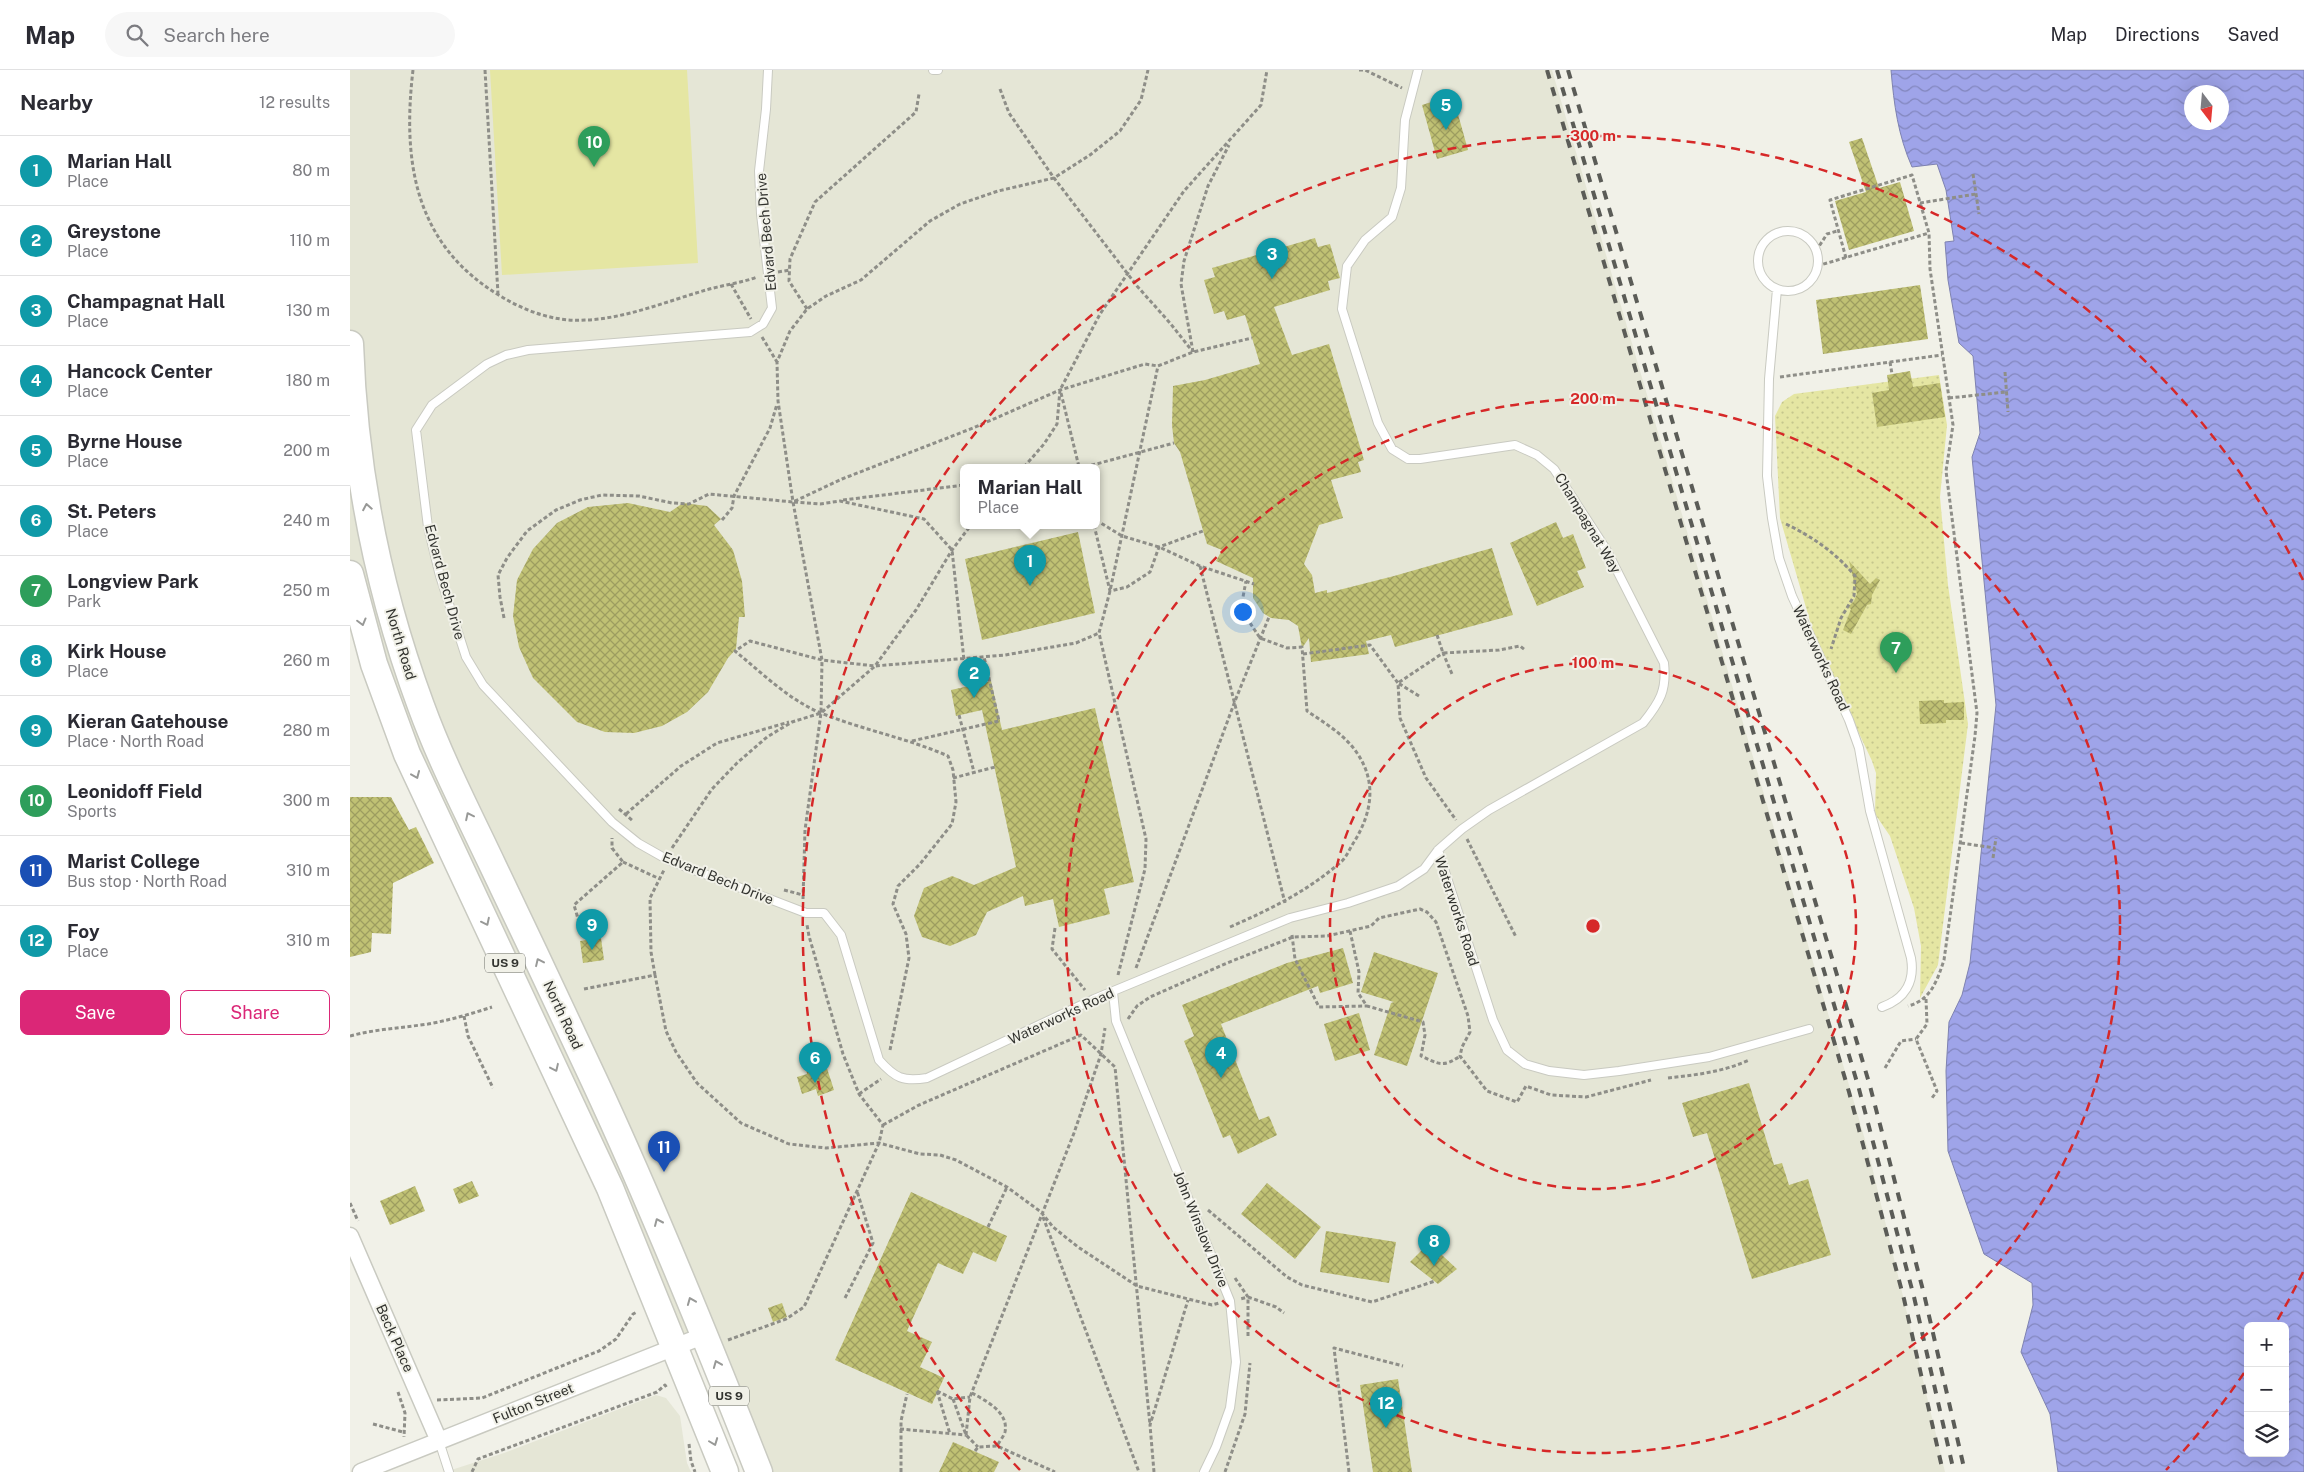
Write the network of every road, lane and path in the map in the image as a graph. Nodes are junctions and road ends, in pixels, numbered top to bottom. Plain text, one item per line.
1 (413, 70) edge
2 (485, 70) edge
3 (768, 70) edge
4 (933, 70) edge
5 (938, 70) edge
6 (1148, 70) edge
7 (1267, 70) edge
8 (1359, 70) edge
9 (1418, 70) edge
10 (1000, 89) dead end
11 (1412, 93) junction
12 (919, 94) dead end
13 (1232, 139) junction
14 (1973, 174) dead end
15 (1054, 178) junction
16 (1976, 194) junction
17 (1920, 203) junction
18 (1979, 214) dead end
19 (1837, 231) junction
20 (1929, 233) junction
21 (1816, 251) junction
22 (1846, 258) junction
23 (1817, 266) junction
24 (790, 270) junction
25 (769, 273) junction
26 (1128, 275) junction
27 (1777, 289) junction
28 (498, 295) junction
29 (807, 309) junction
30 (1252, 338) dead end
31 (350, 344) edge
32 (1193, 352) junction
33 (1942, 355) junction
34 (1890, 362) junction
35 (1158, 366) junction
36 (2005, 372) dead end
37 (1892, 374) dead end
38 (1769, 378) junction
39 (1060, 390) junction
40 (2006, 392) junction
41 (1949, 398) junction
42 (778, 401) junction
43 (2008, 412) dead end
44 (1174, 443) dead end
45 (1141, 451) junction
46 (1027, 464) edge
47 (1078, 464) edge
48 (1096, 464) edge
49 (960, 486) edge
50 (734, 496) junction
51 (840, 501) junction
52 (793, 502) junction
53 (1772, 518) junction
54 (722, 520) dead end
55 (1100, 522) edge
56 (969, 529) edge
57 (1095, 529) edge
58 (1203, 531) dead end
59 (1122, 536) junction
60 (1159, 547) junction
61 (952, 550) junction
62 (1200, 566) junction
63 (350, 574) edge
64 (1246, 581) junction
65 (1254, 584) dead end
66 (1110, 591) junction
67 (1269, 616) dead end
68 (504, 618) dead end
69 (1099, 634) junction
70 (1437, 635) dead end
71 (1260, 638) junction
72 (1525, 650) dead end
73 (1443, 653) junction
74 (1303, 654) junction
75 (984, 658) junction
76 (822, 660) junction
77 (964, 660) junction
78 (875, 666) junction
79 (1824, 668) junction
80 (1452, 674) dead end
81 (1398, 683) junction
82 (1419, 696) dead end
83 (1235, 701) junction
84 (821, 713) junction
85 (959, 715) dead end
86 (962, 729) junction
87 (912, 741) junction
88 (995, 767) dead end
89 (974, 772) junction
90 (953, 778) junction
91 (612, 822) junction
92 (1462, 829) junction
93 (1996, 838) dead end
94 (1961, 843) junction
95 (1995, 848) junction
96 (1438, 850) junction
97 (1993, 858) dead end
98 (668, 860) junction
99 (623, 862) junction
100 (660, 879) junction
101 (1285, 903) junction
102 (806, 913) junction
103 (1290, 918) junction
104 (1055, 928) dead end
105 (581, 929) dead end
106 (1225, 930) dead end
107 (1350, 931) junction
108 (1293, 937) junction
109 (1516, 937) dead end
110 (1145, 965) dead end
111 (1136, 969) junction
112 (655, 974) junction
113 (584, 989) dead end
114 (1113, 992) junction
115 (1926, 998) junction
116 (1094, 999) junction
117 (1367, 1006) junction
118 (492, 1007) dead end
119 (1882, 1007) dead end
120 (1900, 1007) dead end
121 (464, 1016) junction
122 (1126, 1022) dead end
123 (1106, 1025) dead end
124 (1809, 1028) dead end
125 (350, 1036) edge
126 (1916, 1039) junction
127 (1101, 1054) junction
128 (1460, 1056) junction
129 (1754, 1058) dead end
130 (1885, 1068) dead end
131 (890, 1073) junction
132 (1666, 1078) dead end
133 (1657, 1079) dead end
134 (493, 1088) dead end
135 (859, 1094) junction
136 (1932, 1098) dead end
137 (884, 1125) junction
138 (879, 1143) junction
139 (1007, 1187) junction
140 (857, 1191) junction
141 (350, 1203) edge
142 (1206, 1205) dead end
143 (1041, 1212) junction
144 (988, 1226) dead end
145 (356, 1232) edge
146 (354, 1256) edge
147 (1435, 1282) dead end
148 (1137, 1286) junction
149 (1248, 1297) dead end
150 (845, 1298) dead end
151 (1188, 1300) junction
152 (1230, 1301) junction
153 (1284, 1313) dead end
154 (633, 1314) dead end
155 (715, 1338) junction
156 (676, 1346) junction
157 (1403, 1366) dead end
158 (394, 1383) dead end
159 (657, 1392) dead end
160 (972, 1393) junction
161 (433, 1394) dead end
162 (907, 1394) dead end
163 (970, 1397) junction
164 (953, 1399) junction
165 (373, 1424) dead end
166 (1150, 1425) junction
167 (900, 1429) junction
168 (403, 1432) junction
169 (950, 1434) junction
170 (966, 1435) junction
171 (438, 1441) junction
172 (997, 1446) junction
173 (408, 1453) junction
174 (361, 1472) edge
175 (449, 1472) edge
176 (472, 1472) edge
177 (726, 1472) edge
178 (759, 1472) edge
179 (901, 1472) edge
180 (1055, 1472) edge
181 (1139, 1472) edge
182 (1154, 1472) edge
183 (1204, 1472) edge
184 (1350, 1472) edge

1 - 28 path
2 - 28 path
3 - 25 lane, Edvard Bech Drive
4 - 5 lane
6 - 15 path
7 - 13 path
8 - 11 path
9 - 11 lane, Champagnat Way
10 - 15 path
11 - 92 lane, Champagnat Way
12 - 24 path
13 - 26 path
13 - 32 path
14 - 16 path
15 - 26 path
15 - 29 path
16 - 17 path
16 - 18 path
17 - 19 path
17 - 20 path
19 - 21 path
19 - 22 path
20 - 22 path
20 - 33 path
21 - 23 lane
21 - 27 lane
22 - 23 path
23 - 27 lane
24 - 25 path
24 - 29 path
25 - 28 path
25 - 91 lane, Edvard Bech Drive
26 - 32 path
26 - 39 path
27 - 38 lane, Waterworks Road
29 - 42 path
30 - 32 path
155 -> 31 highway, North Road / US 9
32 - 35 path
33 - 34 path
33 - 41 path
34 - 37 path
34 - 38 path
35 - 39 path
35 - 45 path
36 - 40 path
38 - 53 lane, Waterworks Road
39 - 46 path
39 - 47 path
39 - 52 path
40 - 41 path
40 - 43 path
41 - 94 path
42 - 50 path
42 - 52 path
44 - 45 path
45 - 48 path
45 - 59 path
49 - 51 path
50 - 52 path
50 - 54 path
50 - 68 path
51 - 52 path
51 - 61 path
52 - 76 path
53 - 79 lane, Waterworks Road
53 - 79 path
55 - 59 path
56 - 61 path
57 - 66 path
58 - 60 path
59 - 60 path
59 - 66 path
60 - 62 path
60 - 66 path
61 - 77 path
61 - 78 path
62 - 64 path
62 - 83 path
63 -> 156 highway, US 9
64 - 65 path
64 - 71 path
66 - 69 path
67 - 71 path
69 - 75 path
69 - 114 path
70 - 73 path
71 - 74 path
71 - 83 path
72 - 73 path
73 - 80 path
73 - 81 path
74 - 81 path
74 - 101 path
75 - 77 path
75 - 86 path
76 - 78 path
76 - 84 path
76 - 84 path
77 - 78 path
78 - 84 path
79 - 119 lane, Waterworks Road
81 - 82 path
81 - 92 path
83 - 101 path
83 - 111 path
84 - 87 path
84 - 91 path
84 - 98 path
84 - 102 path
85 - 86 path
86 - 87 path
86 - 89 path
87 - 90 path
88 - 89 path
89 - 90 path
90 - 131 path
91 - 98 lane, Edvard Bech Drive
91 - 99 path
92 - 96 lane, Champagnat Way
92 - 109 path
93 - 95 path
94 - 95 path
94 - 115 path
95 - 97 path
96 - 103 lane, Waterworks Road
96 - 124 lane, Waterworks Road
98 - 100 path
98 - 102 lane, Edvard Bech Drive
99 - 100 path
99 - 105 path
100 - 112 path
101 - 103 path
101 - 106 path
102 - 131 lane, Edvard Bech Drive
102 - 135 path
103 - 108 path
103 - 114 lane, Waterworks Road
104 - 116 path
107 - 108 path
107 - 117 path
107 - 128 path
108 - 117 path
108 - 122 path
110 - 111 path
111 - 114 path
112 - 113 path
112 - 138 path
114 - 116 lane, Waterworks Road
114 - 152 lane, John Winslow Drive
115 - 120 path
115 - 126 path
116 - 131 lane, Waterworks Road
117 - 128 path
118 - 121 path
121 - 125 path
121 - 134 path
123 - 127 path
126 - 130 path
126 - 136 path
127 - 137 path
127 - 143 path
127 - 148 path
128 - 133 path
129 - 132 path
131 - 135 path
135 - 137 path
137 - 138 path
138 - 139 path
138 - 140 path
139 - 143 path
139 - 144 path
140 - 150 path
140 - 155 path
141 - 145 path
142 - 147 path
143 - 148 path
143 - 160 path
143 - 181 path
145 - 146 street, Beck Place
146 - 171 street, Beck Place
148 - 151 path
148 - 166 path
149 - 153 path
151 - 152 path
151 - 166 path
152 - 183 lane, John Winslow Drive
154 - 161 path
155 - 156 street, Fulton Street
178 -> 155 highway, North Road / US 9
156 - 171 street, Fulton Street
156 -> 177 highway, US 9
157 - 184 path
158 - 168 path
159 - 176 path
160 - 163 path
160 - 172 path
162 - 167 path
163 - 164 path
163 - 170 path
164 - 169 path
164 - 170 path
165 - 168 path
166 - 182 path
167 - 169 path
167 - 179 path
168 - 173 path
169 - 170 path
170 - 172 path
171 - 173 street, Fulton Street
171 - 175 lane
172 - 180 path
173 - 174 street, Fulton Street

